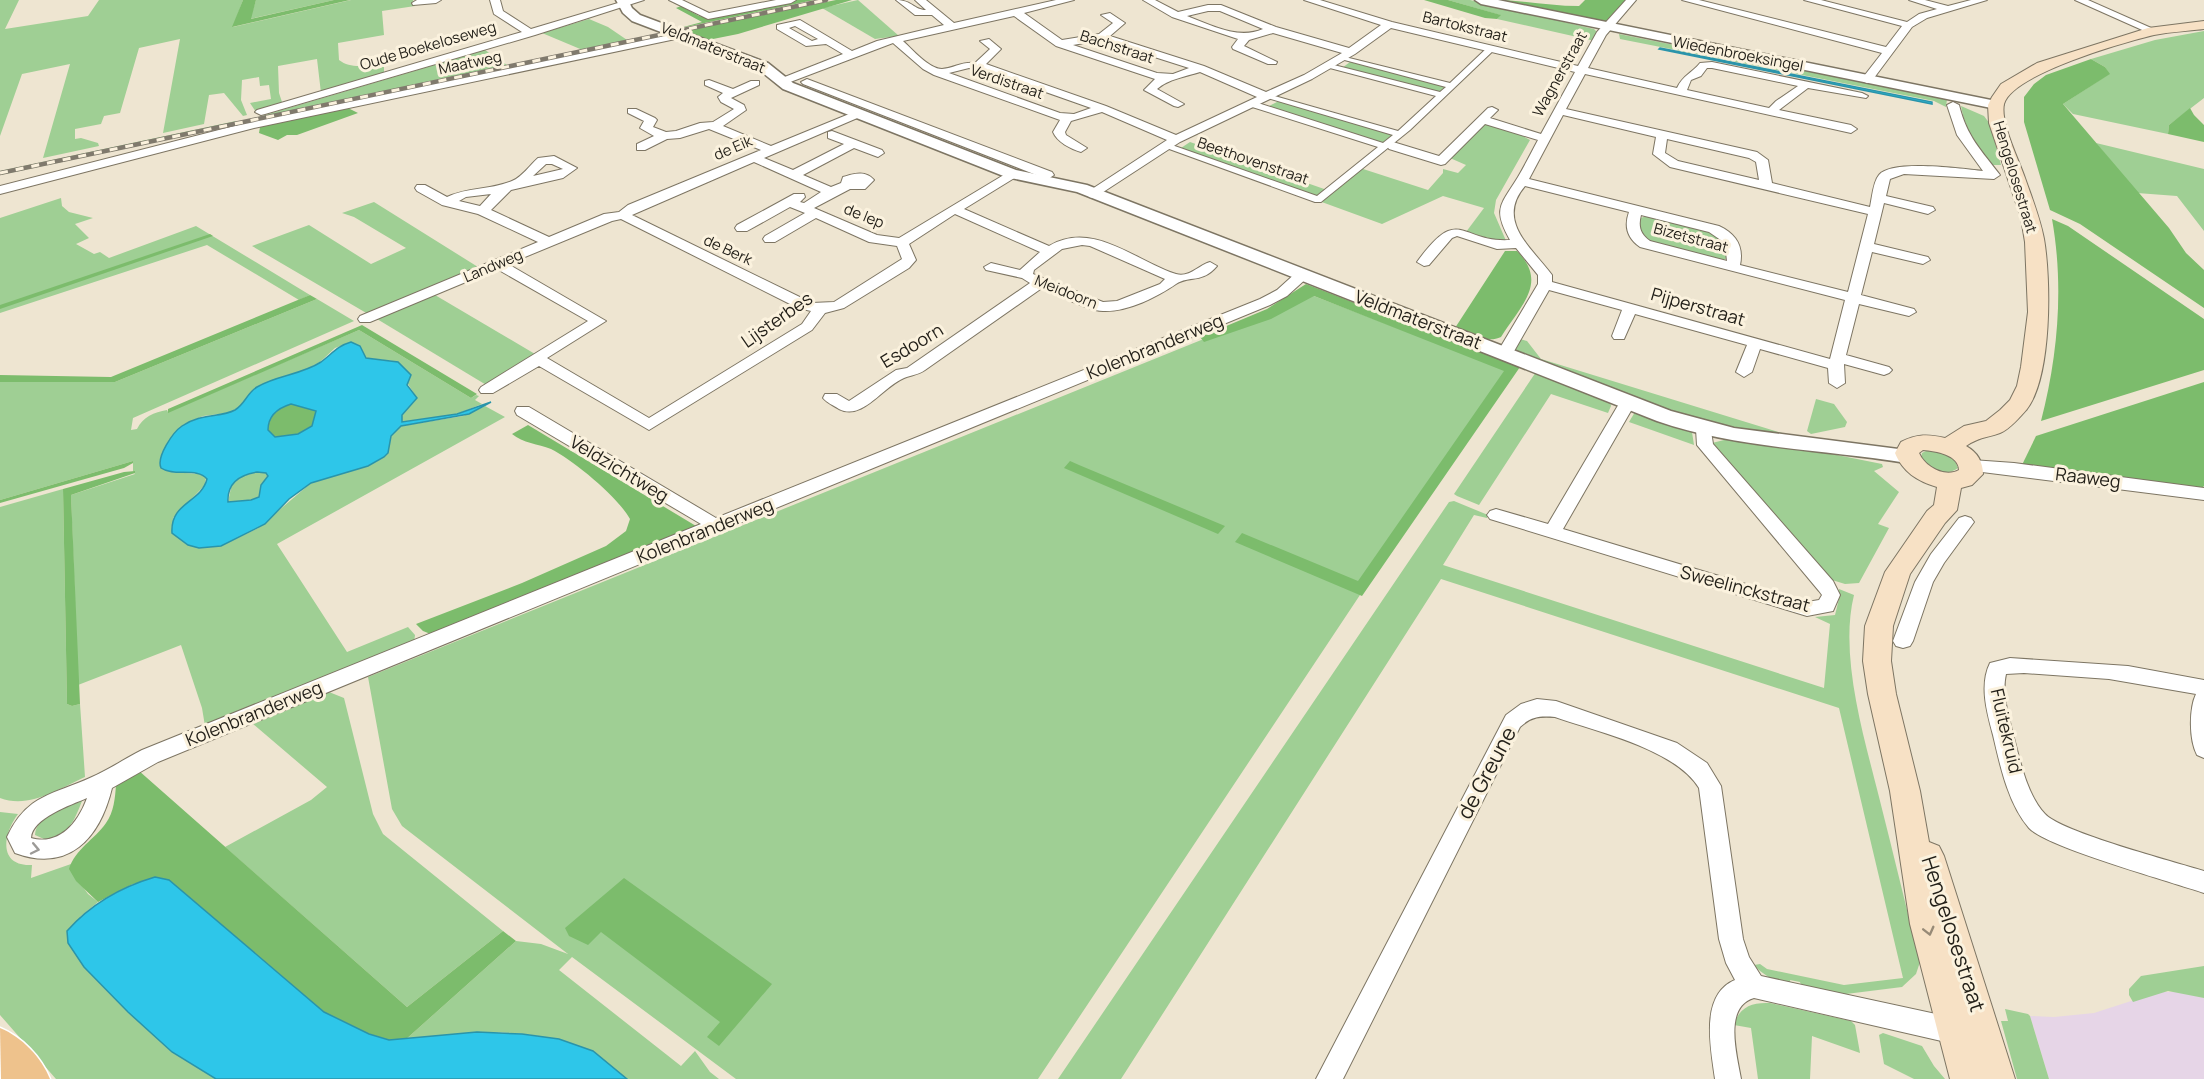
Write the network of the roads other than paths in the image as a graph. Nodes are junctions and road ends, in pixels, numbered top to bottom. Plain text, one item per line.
1 (436, 0) edge
2 (495, 0) edge
3 (639, 0) edge
4 (674, 0) edge
5 (790, 0) edge
6 (901, 0) edge
7 (920, 0) edge
8 (1069, 0) edge
9 (1148, 0) edge
10 (1309, 0) edge
11 (1481, 0) edge
12 (1631, 0) edge
13 (1687, 0) edge
14 (1809, 0) edge
15 (1914, 0) edge
16 (1982, 0) edge
17 (2080, 0) edge
18 (623, 2) edge
19 (1053, 2) edge
20 (417, 3) dead end
21 (1223, 4) edge
22 (1947, 9) junction
23 (1016, 12) junction
24 (935, 13) junction
25 (1106, 15) dead end
26 (1176, 15) junction
27 (1389, 24) junction
28 (1908, 25) junction
29 (2204, 25) edge
30 (951, 26) junction
31 (1606, 27) junction
32 (1272, 29) junction
33 (2153, 31) junction
34 (531, 33) junction
35 (681, 35) junction
36 (1102, 37) junction
37 (1246, 37) junction
38 (895, 40) junction
39 (985, 41) dead end
40 (828, 42) dead end
41 (1060, 44) junction
42 (1491, 49) junction
43 (1888, 51) junction
44 (850, 54) junction
45 (1346, 55) junction
46 (1272, 62) dead end
47 (1329, 65) junction
48 (978, 66) junction
49 (1200, 68) junction
50 (1580, 70) junction
51 (938, 73) junction
52 (1164, 77) junction
53 (1867, 80) junction
54 (781, 82) junction
55 (807, 82) dead end
56 (708, 83) dead end
57 (755, 83) dead end
58 (1806, 84) junction
59 (1452, 86) junction
60 (1680, 92) junction
61 (733, 93) junction
62 (1442, 95) junction
63 (1862, 96) dead end
64 (1268, 97) junction
65 (1178, 104) dead end
66 (1252, 104) junction
67 (1953, 105) dead end
68 (1996, 105) junction
69 (851, 107) junction
70 (1102, 108) junction
71 (632, 111) dead end
72 (1559, 111) junction
73 (1772, 112) junction
74 (1067, 118) junction
75 (266, 122) joint
76 (241, 123) junction
77 (714, 126) junction
78 (1851, 129) dead end
79 (832, 135) dead end
80 (1662, 135) junction
81 (663, 136) junction
82 (1543, 138) junction
83 (945, 142) junction
84 (1392, 142) junction
85 (1171, 143) junction
86 (853, 144) junction
87 (109, 147) dead end
88 (641, 147) dead end
89 (1081, 148) dead end
90 (771, 150) junction
91 (878, 153) dead end
92 (755, 158) junction
93 (1012, 174) junction
94 (794, 175) junction
95 (1048, 175) dead end
96 (1994, 175) junction
97 (2016, 177) junction
98 (1522, 181) junction
99 (520, 182) dead end
100 (848, 185) dead end
101 (1766, 185) junction
102 (421, 188) dead end
103 (506, 188) junction
104 (826, 189) junction
105 (0, 190) edge
106 (1094, 194) junction
107 (447, 202) junction
108 (790, 202) junction
109 (1877, 205) junction
110 (1637, 209) junction
111 (956, 210) junction
112 (1928, 210) dead end
113 (483, 211) junction
114 (810, 211) junction
115 (623, 215) junction
116 (742, 228) dead end
117 (770, 239) dead end
118 (549, 242) junction
119 (902, 243) junction
120 (1520, 244) junction
121 (1868, 247) junction
122 (1050, 251) junction
123 (1923, 260) dead end
124 (1424, 262) dead end
125 (498, 264) junction
126 (1210, 266) dead end
127 (991, 267) dead end
128 (1733, 267) junction
129 (1026, 274) junction
130 (1303, 274) junction
131 (1173, 279) junction
132 (1040, 283) junction
133 (1545, 284) junction
134 (1853, 299) junction
135 (1630, 308) junction
136 (820, 309) junction
137 (1910, 312) dead end
138 (365, 319) dead end
139 (1619, 336) dead end
140 (1755, 343) junction
141 (1504, 353) junction
142 (539, 360) junction
143 (1837, 361) junction
144 (1884, 370) dead end
145 (1744, 372) dead end
146 (1837, 383) dead end
147 (487, 390) dead end
148 (831, 398) dead end
149 (1628, 402) junction
150 (523, 411) dead end
151 (1704, 429) junction
152 (1907, 456) junction
153 (1962, 456) junction
154 (1938, 477) junction
155 (2204, 494) edge
156 (1496, 515) dead end
157 (1936, 517) junction
158 (714, 527) junction
159 (1552, 532) junction
160 (1886, 603) junction
161 (1914, 613) junction
162 (1903, 641) dead end
163 (2204, 688) edge
164 (2204, 698) edge
165 (2204, 749) edge
166 (103, 782) dead end
167 (1905, 791) junction
168 (2204, 882) edge
169 (1754, 986) junction
170 (1954, 1031) junction
171 (1987, 1039) junction
172 (0, 1048) edge
173 (29, 1079) edge
174 (1329, 1079) edge
175 (1728, 1079) edge
176 (1968, 1079) edge
177 (1997, 1079) edge

1 - 20 street
2 - 34 street
3 - 18 street, Oude Boekeloseweg
4 - 5 street
6 - 24 street
7 - 24 street
8 - 19 street
9 - 26 street
10 - 27 street, Bartokstraat
11 - 31 street, Wiedenbroeksingel
12 - 31 street, Wagnerstraat
13 - 43 street
14 - 28 street
15 - 22 street
16 - 22 street
17 - 33 street
18 - 34 street, Oude Boekeloseweg
18 - 35 street, Veldmaterstraat
19 - 23 street
21 - 26 street
21 - 32 street
22 - 28 street
23 - 30 street
23 - 41 street, Bachstraat
24 - 30 street
25 - 36 street, Bachstraat
26 - 37 street
27 - 42 street, Bartokstraat
27 - 45 street, Beethovenstraat
28 - 43 street
29 - 33 main road, Hengelosestraat
30 - 38 street
31 - 50 street, Wagnerstraat
31 - 53 street, Wiedenbroeksingel
32 - 37 street
32 - 45 street
33 - 68 main road, Hengelosestraat
34 - 76 street, Oude Boekeloseweg
35 - 54 street, Veldmaterstraat
35 - 75 street, Maatweg
36 - 41 street, Bachstraat
36 - 49 street, Bachstraat
37 - 46 street
38 - 44 street
38 - 51 street, Verdistraat
39 - 48 street, Verdistraat
40 - 44 street
41 - 52 street, Bachstraat
42 - 50 street, Bartokstraat
42 - 59 street, Beethovenstraat
43 - 53 street
44 - 54 street
45 - 47 street, Beethovenstraat
45 - 59 street
47 - 62 street
47 - 64 street, Beethovenstraat
48 - 51 street, Verdistraat
48 - 70 street, Verdistraat
49 - 52 street, Bachstraat
49 - 64 street, Bachstraat
50 - 60 street, Bartokstraat
50 - 72 street, Wagnerstraat
51 - 74 street, Verdistraat
52 - 65 street, Bachstraat
53 - 68 street, Wiedenbroeksingel
54 - 69 street, Veldmaterstraat
55 - 69 street, Veldmaterstraat
56 - 61 street
57 - 61 street
58 - 60 street
58 - 63 street
58 - 73 street
59 - 62 street, Beethovenstraat
60 - 73 street, Bartokstraat
61 - 77 street
62 - 84 street, Beethovenstraat
64 - 66 street, Beethovenstraat
64 - 84 street
66 - 84 street
66 - 85 street, Beethovenstraat
67 - 96 street
68 - 97 main road, Hengelosestraat
69 - 83 street, Veldmaterstraat
69 - 90 street, de Eik
70 - 74 street
70 - 85 street, Verdistraat
71 - 81 street
72 - 80 street
72 - 82 street, Wagnerstraat
73 - 78 street, Bartokstraat
74 - 89 street
75 - 76 street, Oude Boekeloseweg
76 - 87 street, Oude Boekeloseweg
76 - 105 street, Oude Boekeloseweg
77 - 81 street
77 - 90 street
79 - 86 street
80 - 101 street
80 - 101 street
81 - 88 street
82 - 84 street, Wagnerstraat
82 - 98 street, Wagnerstraat
83 - 93 street, Veldmaterstraat
83 - 95 street, Veldmaterstraat
84 - 85 street, Beethovenstraat
85 - 106 street, Beethovenstraat
86 - 91 street
86 - 94 street
90 - 92 street, de Eik
92 - 94 street
92 - 115 street, de Eik
93 - 106 street, Veldmaterstraat
93 - 111 street
94 - 104 street
96 - 97 street
96 - 109 street
97 - 153 main road, Hengelosestraat
98 - 110 street, Bizetstraat
98 - 120 street, Wagnerstraat
99 - 103 street
100 - 104 street, de Iep
101 - 109 street
102 - 107 street
103 - 107 street
103 - 113 street
104 - 108 street, de Iep
104 - 114 street, de Iep
106 - 130 street, Veldmaterstraat
107 - 113 street
108 - 114 street, de Iep
108 - 116 street, de Iep
109 - 112 street
109 - 121 street
110 - 128 street, Bizetstraat
110 - 128 street, Bizetstraat
111 - 119 street
111 - 122 street, Meidoorn
113 - 118 street
114 - 117 street, de Iep
114 - 119 street, de Iep
115 - 118 street, Landweg
115 - 136 street, de Berk
118 - 125 street, Landweg
119 - 136 street, Lijsterbes
120 - 124 street
120 - 133 street, Wagnerstraat
121 - 123 street
121 - 134 street
122 - 129 street, Meidoorn
122 - 131 street, Meidoorn
125 - 138 street, Landweg
125 - 142 street
126 - 131 street, Meidoorn
127 - 129 street, Meidoorn
128 - 134 street, Bizetstraat
129 - 132 street, Meidoorn
130 - 141 street, Veldmaterstraat
130 - 158 street, Kolenbranderweg
131 - 132 street, Meidoorn
132 - 148 street, Esdoorn
133 - 135 street, Pijperstraat
133 - 141 street
134 - 137 street, Bizetstraat
134 - 143 street
135 - 139 street, Pijperstraat
135 - 140 street, Pijperstraat
136 - 142 street, Lijsterbes
140 - 143 street, Pijperstraat
140 - 145 street, Pijperstraat
141 - 149 street, Veldmaterstraat
142 - 147 street
143 - 144 street, Pijperstraat
143 - 146 street
149 - 151 street, Veldmaterstraat
149 - 159 street
150 - 158 street, Veldzichtweg
151 - 152 street, Veldmaterstraat
151 - 159 street, Sweelinckstraat
152 - 153 main road
152 - 154 main road
153 - 154 main road, Hengelosestraat
153 - 155 street, Raaweg
154 - 157 main road, Hengelosestraat
156 - 159 street, Sweelinckstraat
157 - 160 main road, Hengelosestraat
157 - 161 street
158 - 166 street, Kolenbranderweg
160 - 161 street
160 - 167 main road, Hengelosestraat
161 - 162 street
163 - 168 street, Fluitekruid
164 - 165 street
167 -> 170 main road, Hengelosestraat
167 - 171 main road, Hengelosestraat
169 - 170 street
169 - 174 street, de Greune
169 - 175 street
170 - 171 street
170 - 176 main road, Hengelosestraat
171 - 177 main road, Hengelosestraat
172 - 173 main road

